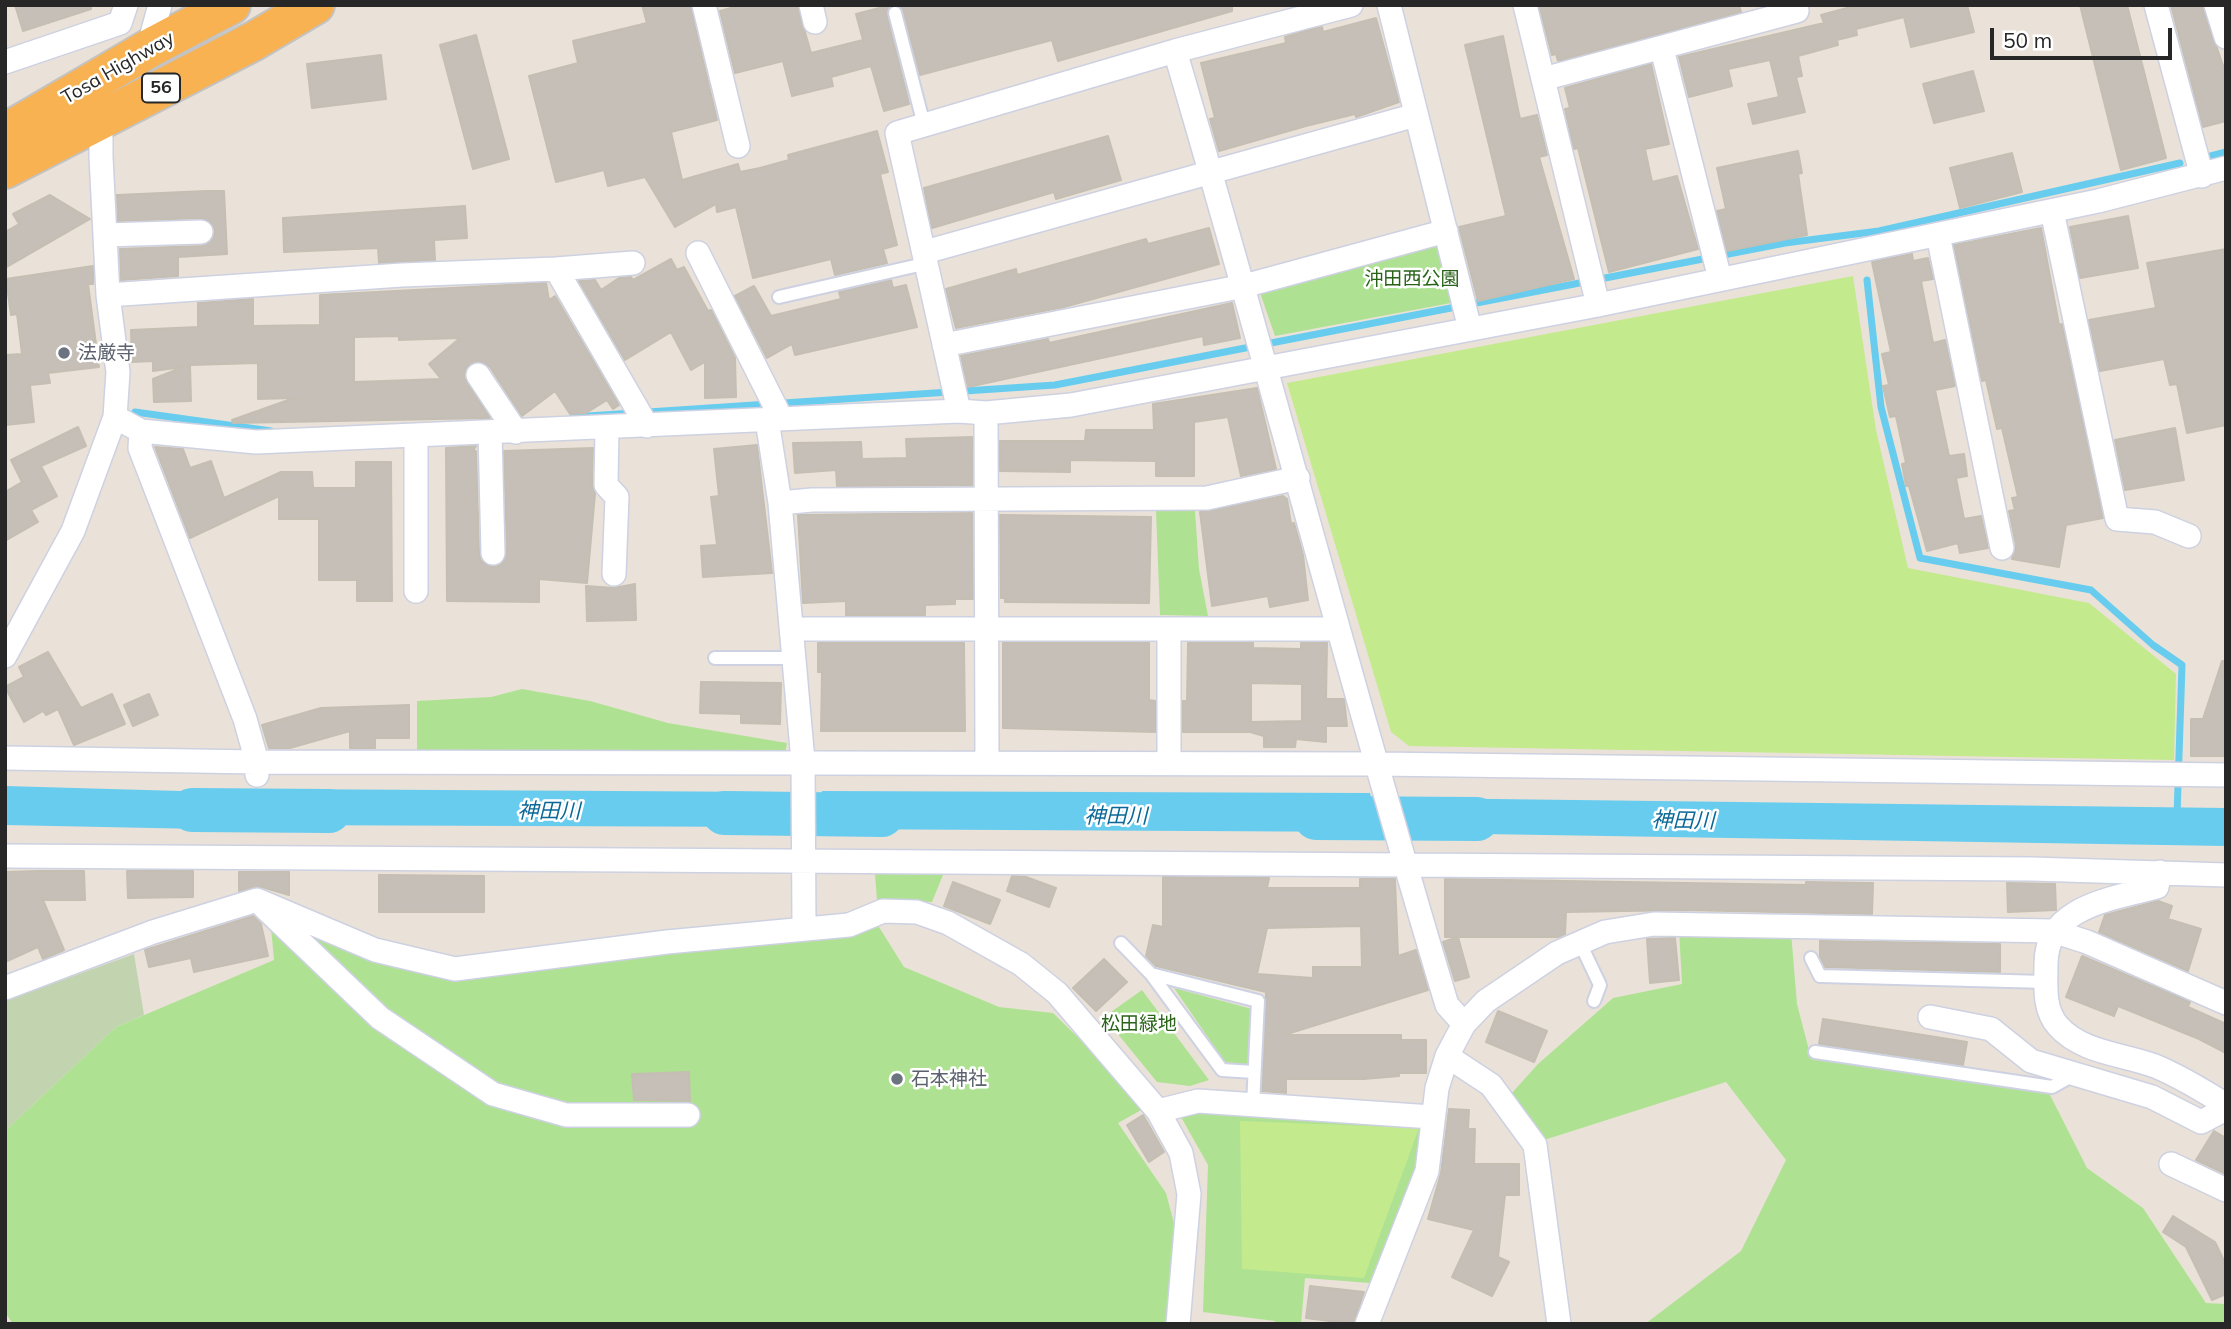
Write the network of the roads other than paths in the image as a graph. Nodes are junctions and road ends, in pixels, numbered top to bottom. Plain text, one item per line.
1 (126, 5) edge
2 (160, 5) edge
3 (231, 5) edge
4 (315, 5) edge
5 (704, 5) edge
6 (1351, 5) edge
7 (1389, 5) edge
8 (1525, 5) edge
9 (1796, 5) edge
10 (2156, 5) edge
11 (2216, 5) edge
12 (895, 13) dead end
13 (2226, 37) edge
14 (150, 48) junction
15 (1662, 49) junction
16 (1175, 51) junction
17 (5, 62) edge
18 (1543, 79) junction
19 (1416, 115) junction
20 (101, 119) junction
21 (924, 125) junction
22 (5, 133) edge
23 (738, 146) dead end
24 (2226, 168) edge
25 (5, 169) edge
26 (1211, 173) junction
27 (2202, 176) junction
28 (2052, 211) junction
29 (1446, 231) junction
30 (201, 232) dead end
31 (1938, 235) junction
32 (105, 236) junction
33 (698, 253) dead end
34 (927, 258) junction
35 (633, 262) dead end
36 (1716, 264) junction
37 (556, 269) junction
38 (1244, 286) junction
39 (1594, 290) junction
40 (108, 295) junction
41 (779, 297) dead end
42 (1467, 315) junction
43 (944, 345) junction
44 (1264, 354) junction
45 (478, 374) dead end
46 (956, 397) junction
47 (774, 411) junction
48 (986, 413) junction
49 (115, 417) junction
50 (641, 417) junction
51 (506, 428) junction
52 (607, 429) junction
53 (141, 431) junction
54 (416, 436) junction
55 (1298, 478) junction
56 (987, 499) junction
57 (780, 503) junction
58 (2189, 536) dead end
59 (2002, 548) dead end
60 (493, 553) dead end
61 (614, 573) dead end
62 (416, 591) dead end
63 (792, 629) junction
64 (1338, 629) junction
65 (987, 630) junction
66 (1169, 630) junction
67 (5, 656) edge
68 (715, 658) dead end
69 (794, 659) junction
70 (5, 758) edge
71 (987, 762) junction
72 (1168, 763) junction
73 (257, 768) junction
74 (1378, 768) junction
75 (803, 769) junction
76 (2226, 775) edge
77 (5, 856) edge
78 (803, 858) junction
79 (1404, 861) junction
80 (2160, 872) junction
81 (2226, 875) edge
82 (257, 900) junction
83 (804, 927) junction
84 (2053, 931) junction
85 (1121, 943) dead end
86 (1580, 943) junction
87 (1811, 958) dead end
88 (1151, 974) junction
89 (2046, 982) junction
90 (5, 988) edge
91 (1594, 1000) dead end
92 (2226, 1003) edge
93 (1930, 1017) dead end
94 (1464, 1024) junction
95 (1815, 1052) dead end
96 (1447, 1056) junction
97 (1254, 1072) junction
98 (2075, 1074) junction
99 (1253, 1105) junction
100 (2226, 1107) edge
101 (1158, 1111) junction
102 (688, 1115) dead end
103 (1432, 1117) junction
104 (2171, 1164) dead end
105 (2226, 1190) edge
106 (1178, 1324) edge
107 (1367, 1324) edge
108 (1559, 1324) edge

1 - 17 street
2 - 14 street
3 - 14 highway, Tosa Highway / 56
4 - 20 highway, Tosa Highway / 56
5 - 23 street
6 - 16 street
7 - 19 street
8 - 18 street
9 - 15 street
10 - 27 street
11 - 13 street
12 - 21 lane
14 - 20 street
14 - 22 highway, Tosa Highway / 56
15 - 18 street
15 - 36 street
16 - 21 street
16 - 26 street
18 - 39 street
19 - 26 street
19 - 29 street
20 - 25 highway, Tosa Highway / 56
20 - 32 street
21 - 34 street
24 - 27 street
26 - 34 street
26 - 38 street
27 - 28 street
28 - 31 street
28 - 58 street
29 - 38 street
29 - 42 street
30 - 32 street
31 - 36 street
31 - 59 street
32 - 40 street
33 - 47 street
34 - 41 lane
34 - 43 street
35 - 37 street
36 - 39 street
37 - 40 street
37 - 50 street
38 - 43 street
38 - 44 street
39 - 42 street
40 - 49 street
42 - 44 street
43 - 46 street
44 - 48 street
44 - 55 street
45 - 51 street
46 - 47 street
46 - 48 street
47 - 50 street
47 - 57 street
48 - 56 street
49 - 53 street
49 - 67 street
50 - 52 street
51 - 52 street
51 - 54 street
51 - 60 street
52 - 61 street
53 - 54 street
53 - 73 street
54 - 62 street
55 - 56 street
55 - 64 street
56 - 57 street
56 - 65 street
57 - 63 street
63 - 65 street
63 - 69 street
64 - 66 street
64 - 74 street
65 - 66 street
65 - 71 street
66 - 72 street
68 - 69 lane
69 - 75 street
70 - 73 street
71 - 72 street
71 - 75 street
72 - 74 street
73 - 75 street
74 - 76 street
74 - 79 street
75 - 78 street
77 - 78 street
78 - 79 street
78 - 83 street
79 - 80 street
79 - 94 street
80 - 81 street
80 - 84 street
82 - 83 street
82 - 90 street
82 - 102 street
83 - 101 street
84 - 86 street
84 - 89 street
84 - 92 street
85 - 88 lane
86 - 91 lane
86 - 94 street
87 - 89 lane
88 - 97 lane
88 - 97 lane
89 - 100 street
93 - 98 street
94 - 96 street
95 - 98 lane
96 - 103 street
96 - 108 street
97 - 99 lane
98 - 100 street
99 - 101 street
99 - 103 street
101 - 106 street
103 - 107 street
104 - 105 street

